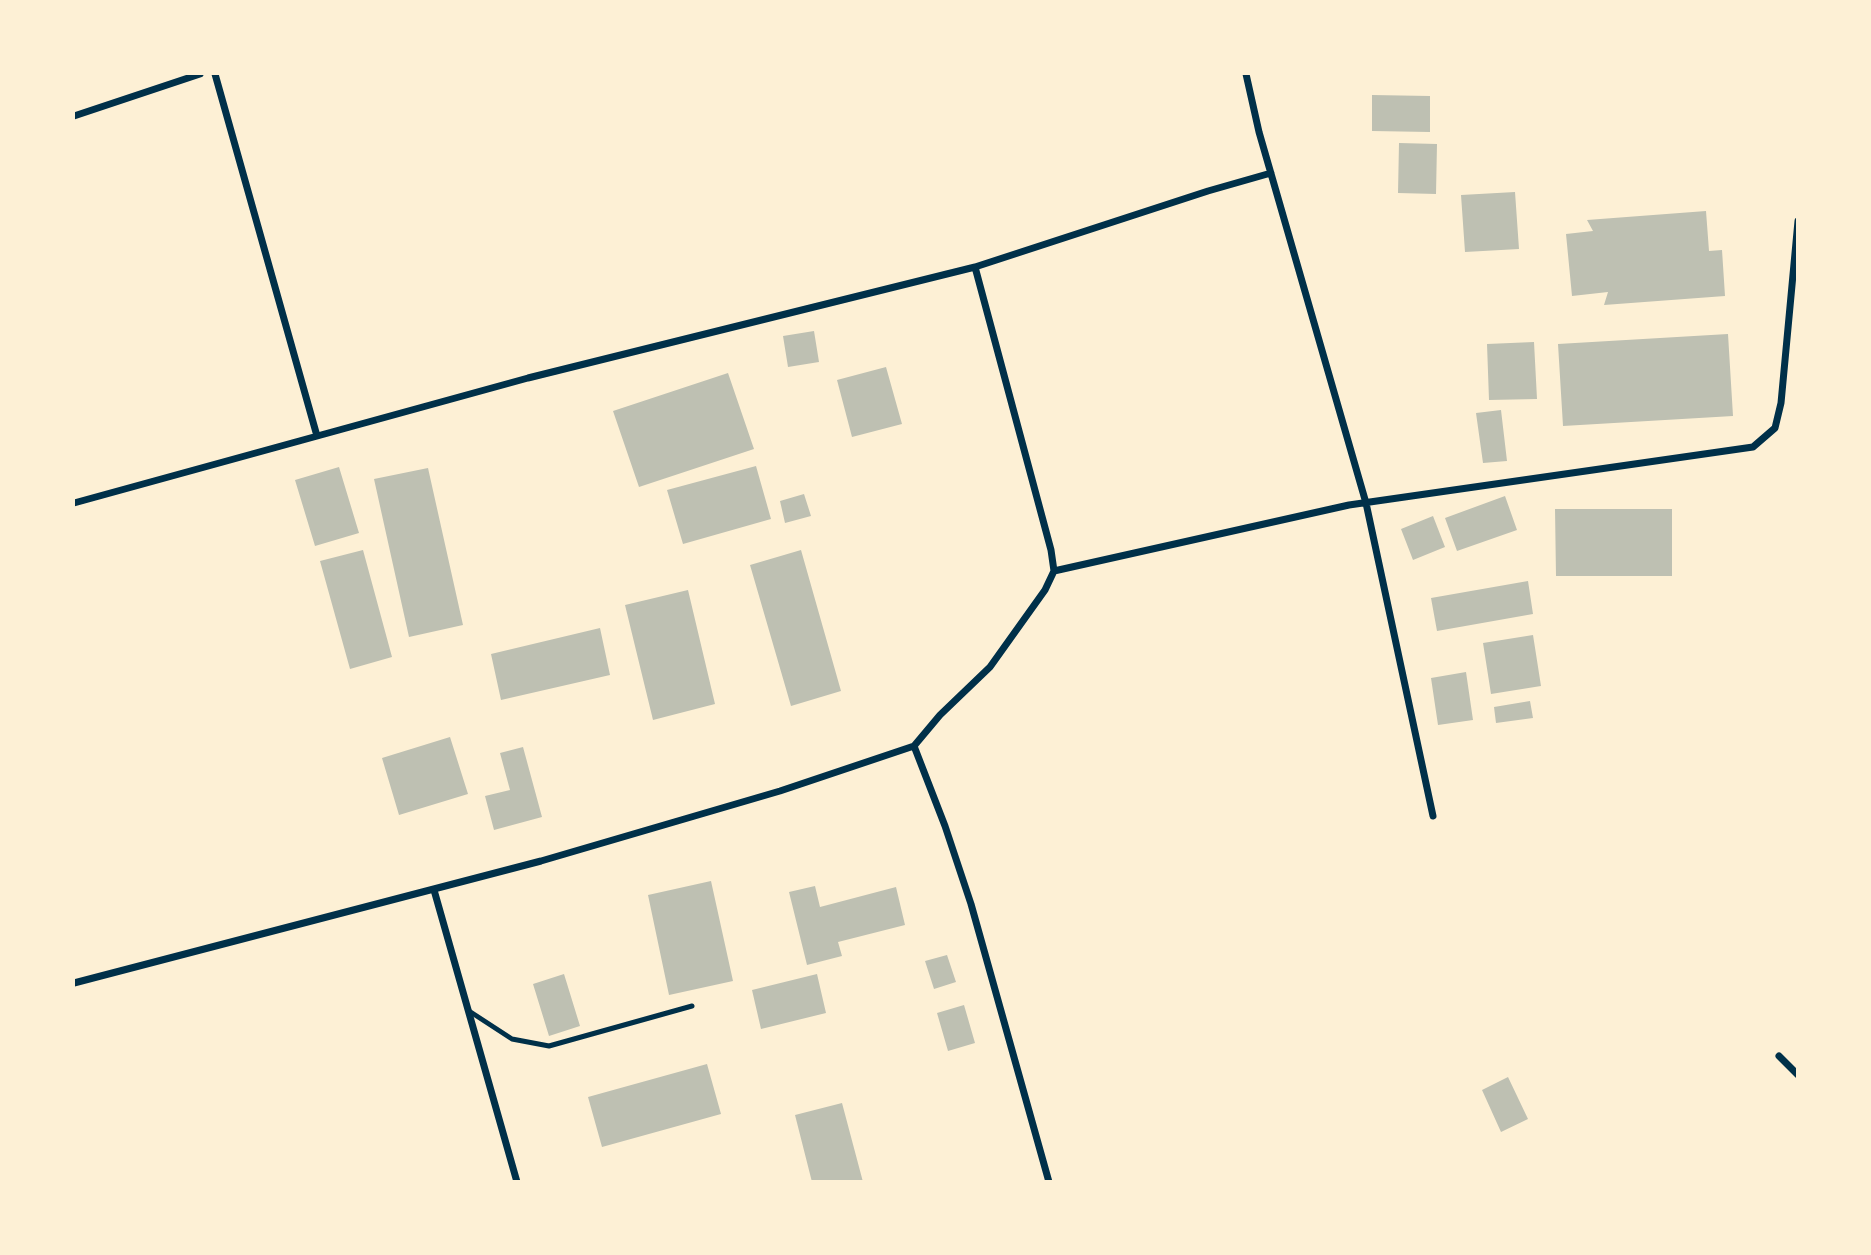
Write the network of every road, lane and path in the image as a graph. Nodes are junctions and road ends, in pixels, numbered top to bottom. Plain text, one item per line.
1 (167, 74) edge
2 (200, 74) edge
3 (215, 74) edge
4 (1246, 74) edge
5 (169, 83) junction
6 (74, 116) edge
7 (1271, 173) junction
8 (1797, 221) edge
9 (975, 267) junction
10 (317, 436) junction
11 (74, 503) edge
12 (1366, 503) junction
13 (1054, 571) junction
14 (914, 746) junction
15 (1433, 816) dead end
16 (434, 890) junction
17 (74, 983) edge
18 (692, 1006) dead end
19 (468, 1010) junction
20 (1779, 1056) dead end
21 (1797, 1075) edge
22 (517, 1181) edge
23 (1049, 1181) edge

1 - 5 street
2 - 5 street
3 - 10 street
4 - 7 street
5 - 6 street
7 - 9 street
7 - 12 street
8 - 12 street
9 - 10 street
9 - 13 street
10 - 11 street
12 - 13 street
12 - 15 street
13 - 14 street
14 - 16 street
14 - 23 street
16 - 17 street
16 - 19 street
18 - 19 lane
19 - 22 street
20 - 21 street

